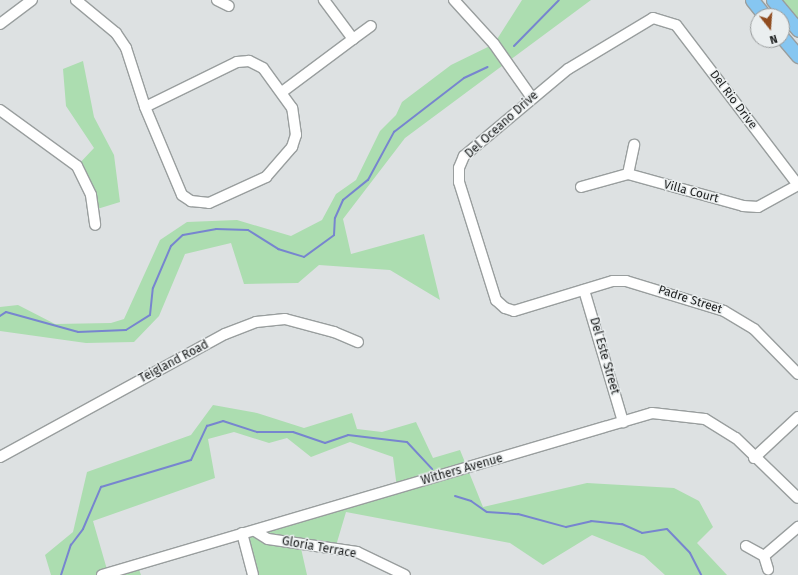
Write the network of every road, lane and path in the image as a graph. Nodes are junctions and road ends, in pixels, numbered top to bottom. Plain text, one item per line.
1 (32, 0) edge
2 (76, 0) edge
3 (217, 0) edge
4 (324, 0) edge
5 (454, 0) edge
6 (752, 0) edge
7 (773, 0) edge
8 (230, 6) dead end
9 (758, 8) edge
10 (665, 19) joint
11 (0, 24) edge
12 (371, 26) dead end
13 (798, 30) edge
14 (353, 39) junction
15 (790, 46) edge
16 (798, 56) edge
17 (282, 92) junction
18 (532, 98) junction
19 (145, 107) junction
20 (0, 110) edge
21 (634, 145) dead end
22 (628, 174) junction
23 (798, 185) edge
24 (581, 187) dead end
25 (95, 225) dead end
26 (584, 290) junction
27 (358, 342) dead end
28 (798, 374) edge
29 (798, 417) edge
30 (623, 422) junction
31 (0, 457) edge
32 (754, 458) junction
33 (798, 498) edge
34 (798, 527) edge
35 (255, 531) junction
36 (242, 533) junction
37 (746, 546) dead end
38 (764, 556) junction
39 (768, 569) dead end
40 (102, 575) edge
41 (253, 575) edge
42 (405, 575) edge

1 - 11 street
2 - 19 street
3 - 8 street
4 - 14 street
5 - 18 street
6 - 9 main road
7 - 13 main road
10 - 18 street, Del Oceano Drive
10 - 23 street, Del Rio Drive
12 - 14 street
14 - 17 street
15 - 16 main road
17 - 19 street
17 - 19 street
18 - 26 street, Del Oceano Drive
20 - 25 street
21 - 22 street
22 - 23 street, Villa Court
22 - 24 street
26 - 28 street, Padre Street
26 - 30 street, Del Este Street
27 - 31 street, Teigland Road
29 - 32 street
30 - 32 street, Withers Avenue
30 - 35 street, Withers Avenue
32 - 33 street, Withers Avenue
34 - 38 street
35 - 36 street, Withers Avenue
35 - 42 street, Gloria Terrace
36 - 40 street, Withers Avenue
36 - 41 street
37 - 38 street
38 - 39 street

